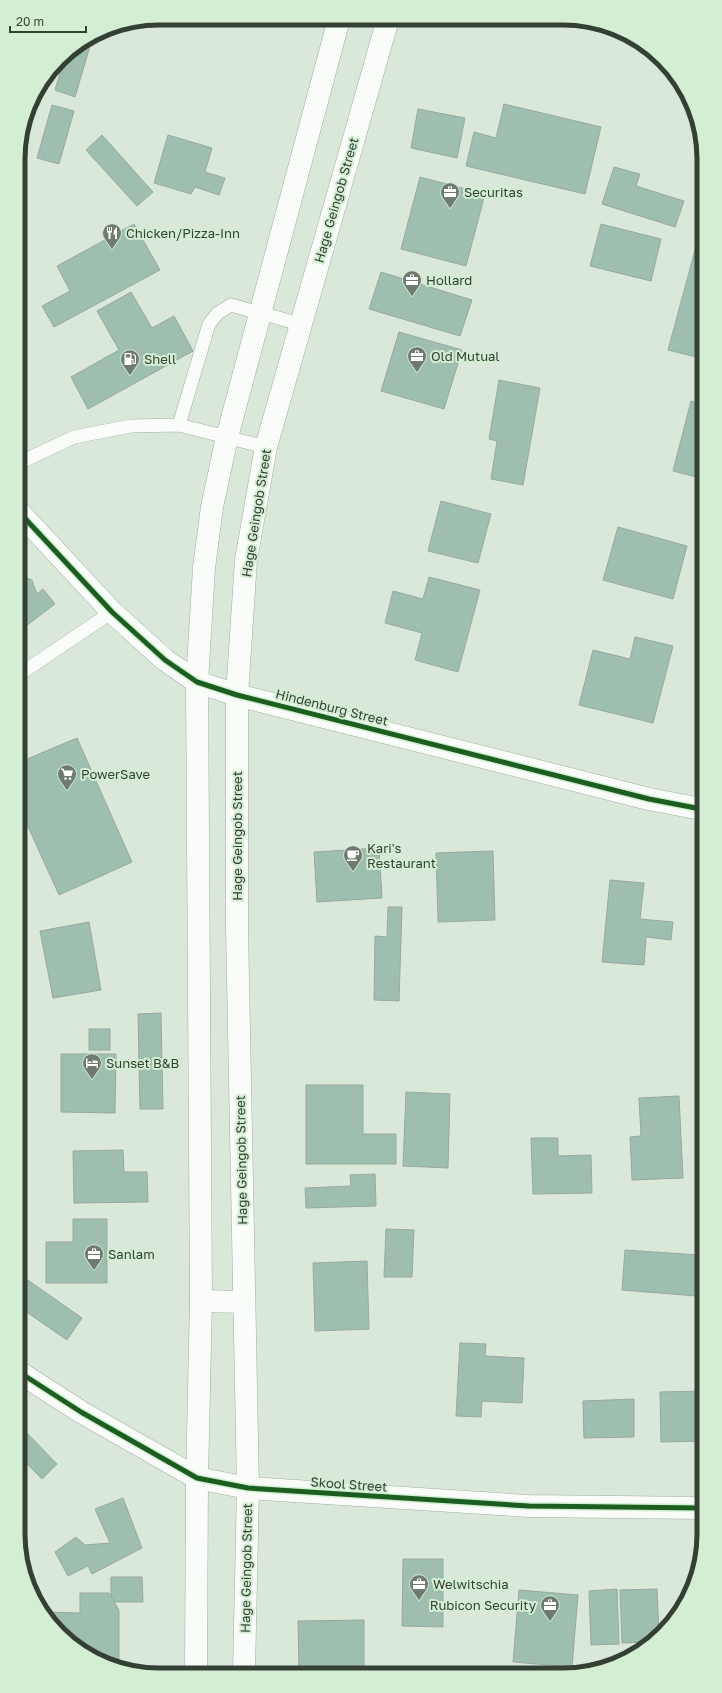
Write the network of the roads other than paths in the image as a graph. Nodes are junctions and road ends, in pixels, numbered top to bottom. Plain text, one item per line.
1 (337, 25) edge
2 (386, 25) edge
3 (261, 314) junction
4 (300, 324) junction
5 (179, 425) junction
6 (227, 437) junction
7 (266, 447) junction
8 (25, 460) edge
9 (25, 517) edge
10 (112, 612) junction
11 (25, 671) edge
12 (198, 682) junction
13 (237, 695) junction
14 (697, 809) edge
15 (201, 1301) junction
16 (243, 1302) junction
17 (25, 1376) edge
18 (197, 1478) junction
19 (248, 1488) junction
20 (697, 1508) edge
21 (196, 1668) edge
22 (244, 1668) edge

1 - 3 main road
2 - 4 main road, Hage Geingob Street
3 - 4 lane
3 - 5 lane
3 - 6 main road
4 - 7 main road, Hage Geingob Street
5 - 6 lane
5 - 8 lane
6 - 7 lane
6 - 12 main road
7 - 13 main road, Hage Geingob Street
9 - 10 main road, Hindenburg Street
10 - 11 lane
10 - 12 main road, Hindenburg Street
12 - 13 main road, Hindenburg Street
12 - 15 main road
13 - 14 main road, Hindenburg Street
13 - 16 main road, Hage Geingob Street
15 - 16 main road
15 - 18 main road
16 - 19 main road, Hage Geingob Street
17 - 18 main road, Skool Street
18 - 19 main road, Skool Street
18 - 21 main road
19 - 20 main road, Skool Street
19 - 22 main road, Hage Geingob Street

